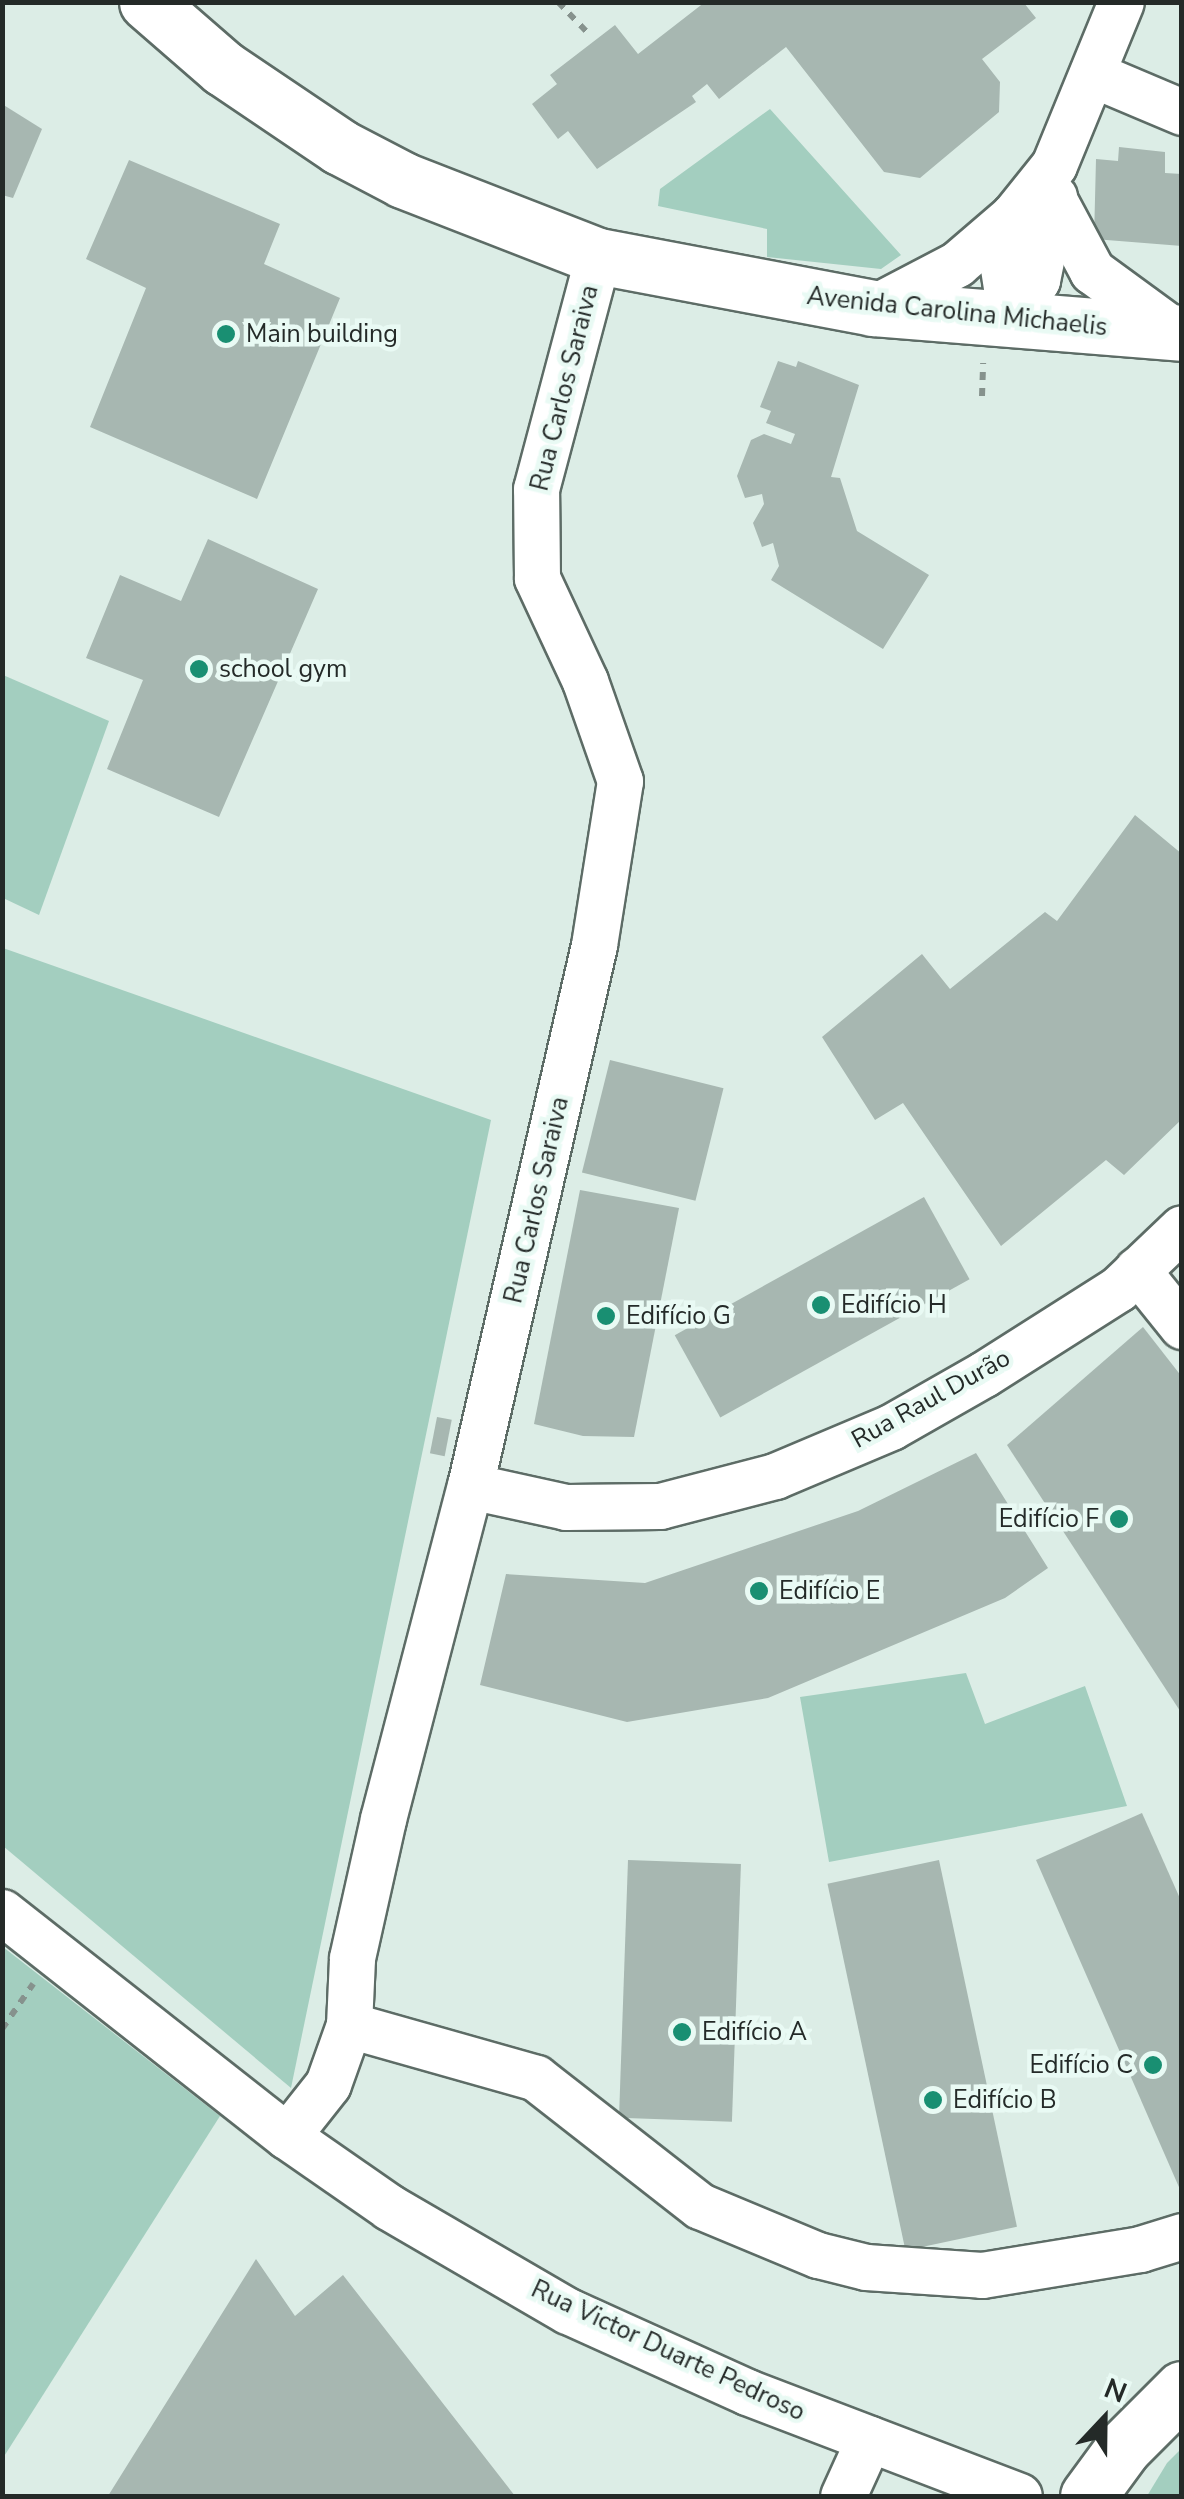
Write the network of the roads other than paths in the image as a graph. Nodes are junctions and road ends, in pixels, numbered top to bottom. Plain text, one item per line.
1 (147, 2) edge
2 (1122, 2) edge
3 (1092, 74) junction
4 (1182, 112) edge
5 (1054, 182) junction
6 (1012, 216) junction
7 (598, 256) junction
8 (873, 308) junction
9 (1012, 320) junction
10 (1179, 333) edge
11 (1182, 1228) edge
12 (1137, 1270) junction
13 (1182, 1326) edge
14 (470, 1486) junction
15 (2, 1912) edge
16 (349, 2025) junction
17 (287, 2136) junction
18 (1182, 2236) edge
19 (1166, 2403) edge
20 (869, 2439) junction
21 (843, 2496) edge
22 (1019, 2496) edge
23 (1088, 2496) edge

1 - 7 street, Avenida Carolina Michaelis
2 - 3 street
3 - 4 street
3 - 5 street
5 - 6 street
5 - 9 street
5 - 10 street
6 - 8 street
6 - 9 street
7 - 8 street, Avenida Carolina Michaelis
7 - 14 street, Rua Carlos Saraiva
8 - 9 street, Avenida Carolina Michaelis
9 - 10 street, Avenida Carolina Michaelis
11 - 12 street, Rua Raul Durão
12 - 13 street
12 - 14 street, Rua Raul Durão
14 - 16 street, Rua Carlos Saraiva
15 - 17 street, Rua Victor Duarte Pedroso
16 - 17 street, Rua Carlos Saraiva
16 - 18 street
17 - 20 street, Rua Victor Duarte Pedroso
19 - 23 street
20 - 21 street
20 - 22 street, Rua Victor Duarte Pedroso

